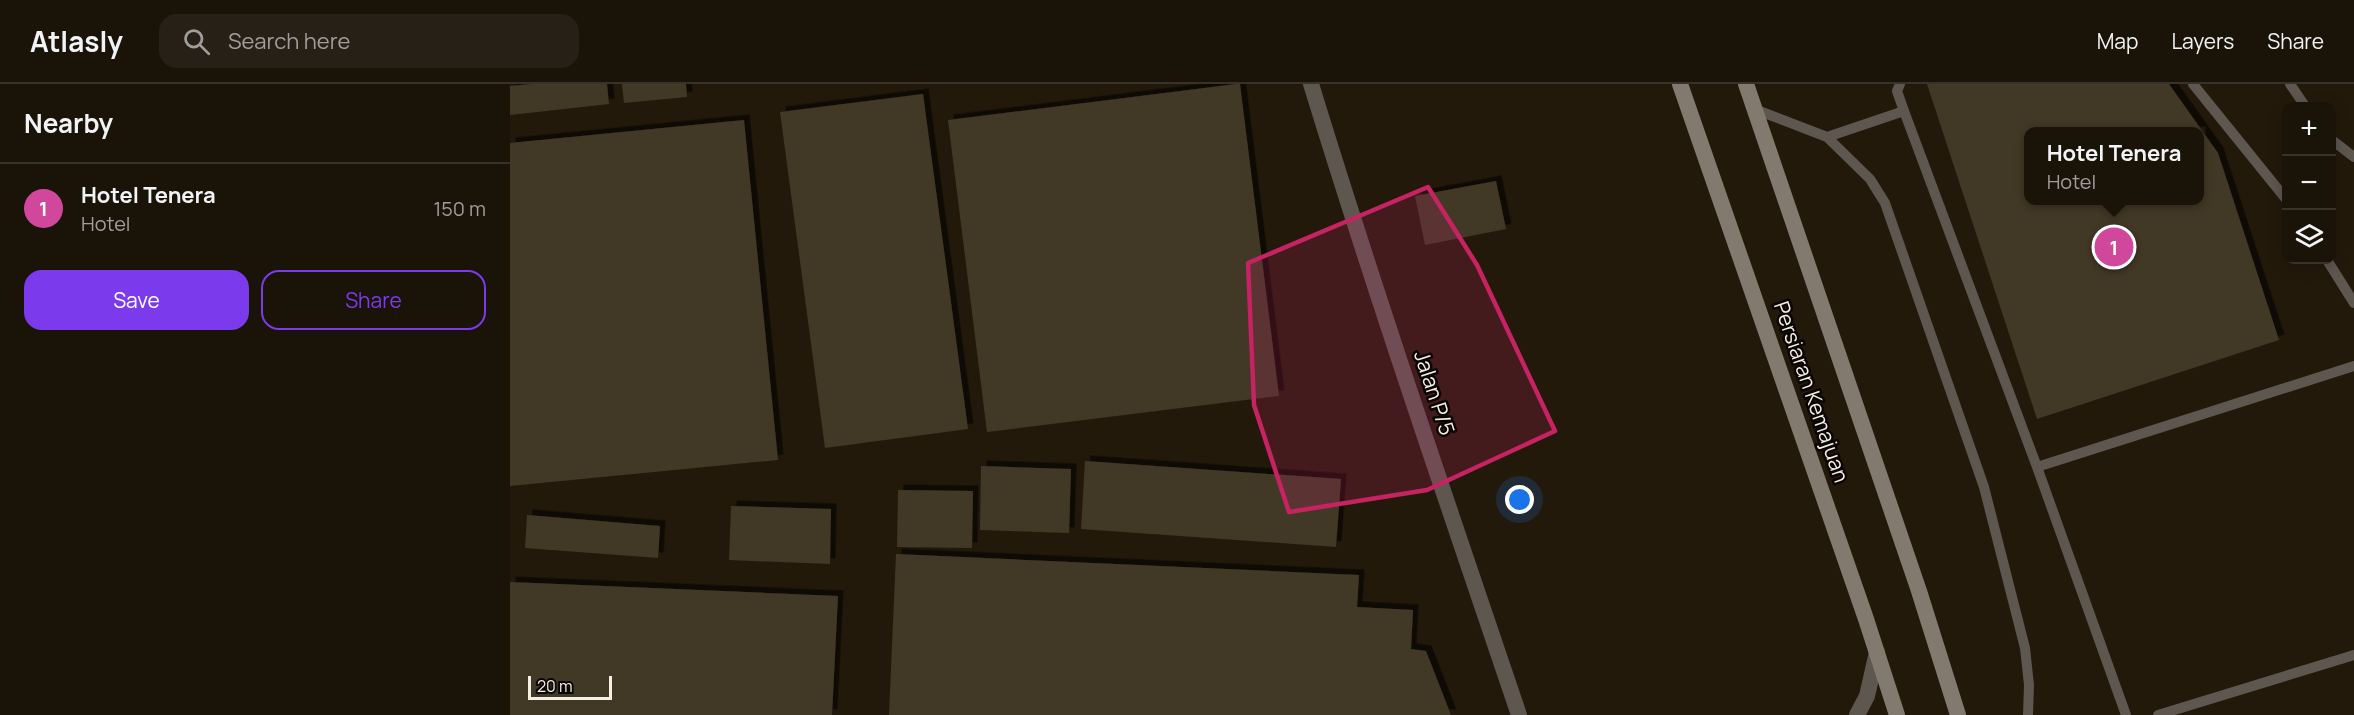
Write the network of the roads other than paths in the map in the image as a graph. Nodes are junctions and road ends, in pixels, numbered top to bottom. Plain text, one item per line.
1 (1311, 84) edge
2 (1680, 84) edge
3 (1746, 84) edge
4 (1900, 84) edge
5 (2193, 84) edge
6 (2290, 84) edge
7 (2302, 102) edge
8 (1754, 109) junction
9 (1904, 111) junction
10 (1827, 137) junction
11 (2336, 144) edge
12 (2354, 157) edge
13 (2282, 194) edge
14 (2330, 264) edge
15 (2354, 303) edge
16 (2354, 366) edge
17 (2037, 468) junction
18 (1877, 651) junction
19 (2354, 655) edge
20 (1520, 715) edge
21 (1857, 715) edge
22 (1897, 715) edge
23 (1958, 715) edge
24 (2028, 715) edge
25 (2126, 715) edge
26 (2158, 715) edge

1 - 20 street, Jalan P/5
2 - 18 main road, Persiaran Kemajuan
3 - 8 main road, Persiaran Kemajuan
4 - 9 lane
5 - 13 lane
6 - 7 lane
8 - 10 lane
8 - 23 main road, Persiaran Kemajuan
9 - 10 lane
9 - 17 lane
10 - 24 lane
11 - 12 lane
14 - 15 lane
16 - 17 lane
17 - 25 lane
18 - 21 street
18 - 22 main road, Persiaran Kemajuan
19 - 26 lane

